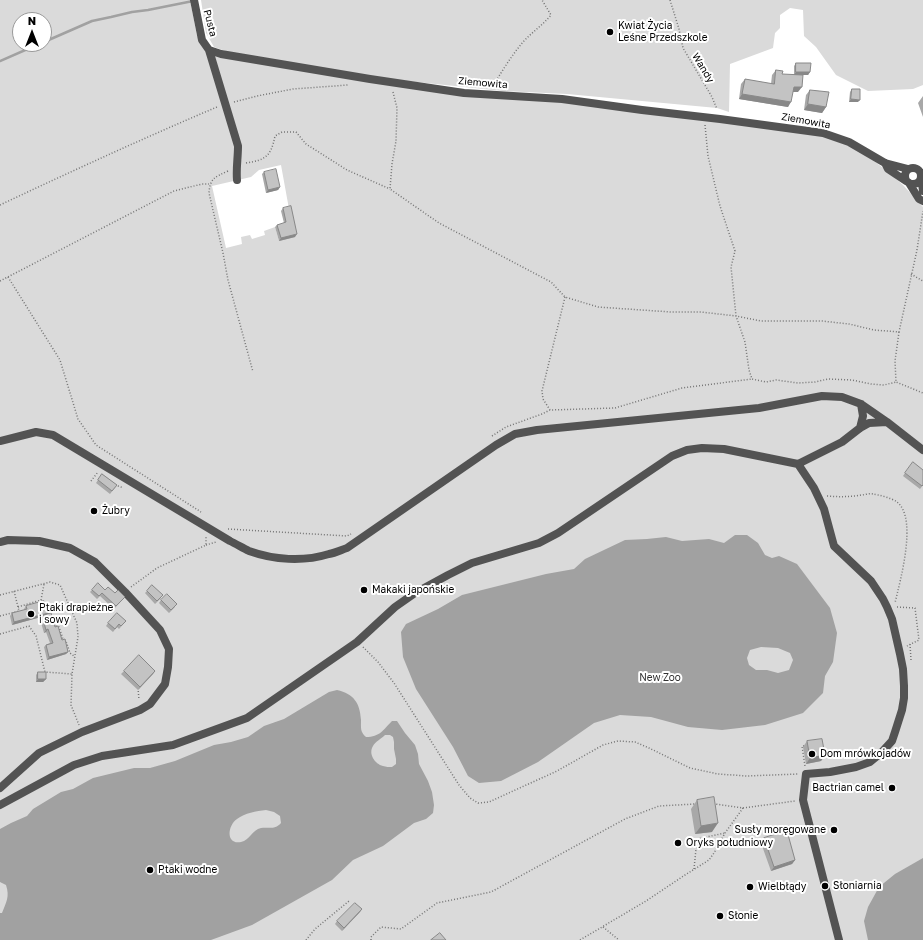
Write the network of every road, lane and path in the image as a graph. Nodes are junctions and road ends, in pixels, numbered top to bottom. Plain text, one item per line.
1 (194, 0) edge
2 (542, 0) edge
3 (670, 0) edge
4 (209, 50) junction
5 (391, 82) junction
6 (352, 84) dead end
7 (488, 94) junction
8 (225, 104) junction
9 (705, 117) junction
10 (720, 119) junction
11 (885, 163) junction
12 (237, 167) junction
13 (915, 168) edge
14 (922, 176) edge
15 (237, 180) dead end
16 (907, 182) junction
17 (209, 184) junction
18 (390, 189) junction
19 (923, 191) edge
20 (923, 201) edge
21 (0, 205) edge
22 (923, 211) edge
23 (911, 274) junction
24 (8, 277) junction
25 (0, 281) edge
26 (923, 281) edge
27 (565, 297) junction
28 (736, 316) junction
29 (899, 332) junction
30 (253, 372) dead end
31 (752, 379) junction
32 (896, 382) junction
33 (923, 393) edge
34 (860, 404) junction
35 (550, 410) junction
36 (887, 422) junction
37 (860, 428) junction
38 (487, 440) dead end
39 (0, 441) edge
40 (923, 450) edge
41 (102, 464) junction
42 (798, 464) junction
43 (91, 481) dead end
44 (818, 496) junction
45 (206, 516) dead end
46 (205, 525) junction
47 (225, 528) dead end
48 (354, 533) dead end
49 (0, 542) edge
50 (44, 584) junction
51 (14, 591) junction
52 (125, 592) junction
53 (0, 595) edge
54 (18, 607) junction
55 (46, 610) edge
56 (0, 616) edge
57 (0, 634) edge
58 (357, 642) junction
59 (900, 650) junction
60 (75, 657) junction
61 (72, 674) junction
62 (138, 687) edge
63 (140, 710) junction
64 (82, 732) junction
65 (808, 745) edge
66 (806, 774) junction
67 (0, 788) edge
68 (803, 800) junction
69 (0, 804) edge
70 (695, 804) dead end
71 (709, 804) edge
72 (743, 808) junction
73 (725, 833) junction
74 (694, 869) junction
75 (349, 901) dead end
76 (603, 926) junction
77 (306, 940) edge
78 (371, 940) edge
79 (580, 940) edge
80 (619, 940) edge
81 (839, 940) edge

1 - 4 street, Pusta
2 - 7 path
3 - 10 path, Wandy
4 - 5 street, Ziemowita
4 - 8 street
5 - 7 street, Ziemowita
5 - 18 path
6 - 8 path
7 - 9 street, Ziemowita
8 - 12 street
8 - 21 path
9 - 10 street, Ziemowita
9 - 28 path
10 - 11 street, Ziemowita
11 - 13 street, Ziemowita
11 - 16 street, Ziemowita
12 - 15 street
12 - 17 path
12 - 18 path
13 - 14 street
13 - 16 street
14 - 16 street
14 - 19 street
16 - 20 street, Ziemowita
17 - 24 path
17 - 30 path
18 - 27 path
22 - 23 path
23 - 26 path
23 - 29 path
24 - 25 path
24 - 45 path
27 - 28 path
27 - 35 path
28 - 29 path
28 - 31 path
29 - 32 path
31 - 32 path
31 - 35 path
32 - 33 path
34 - 36 street
34 - 37 street
34 - 46 street
35 - 38 path
36 - 37 street
36 - 40 street
37 - 42 street
39 - 41 street
41 - 43 path
41 - 46 street
42 - 44 street
42 - 58 street
44 - 59 street
44 - 59 path
46 - 52 path
47 - 48 path
49 - 52 street
50 - 51 path
50 - 54 path
50 - 60 path
51 - 53 path
51 - 54 path
52 - 63 street
54 - 56 path
55 - 60 path
57 - 61 path
58 - 66 path
58 - 69 street
59 - 66 street
60 - 61 path
61 - 64 path
62 - 63 path
63 - 64 street
64 - 67 street
65 - 66 path
66 - 68 street
68 - 72 path
68 - 81 street
70 - 78 path
71 - 72 path
72 - 73 path
73 - 74 path
73 - 74 path
74 - 76 path
75 - 77 path
76 - 79 path
76 - 80 path

